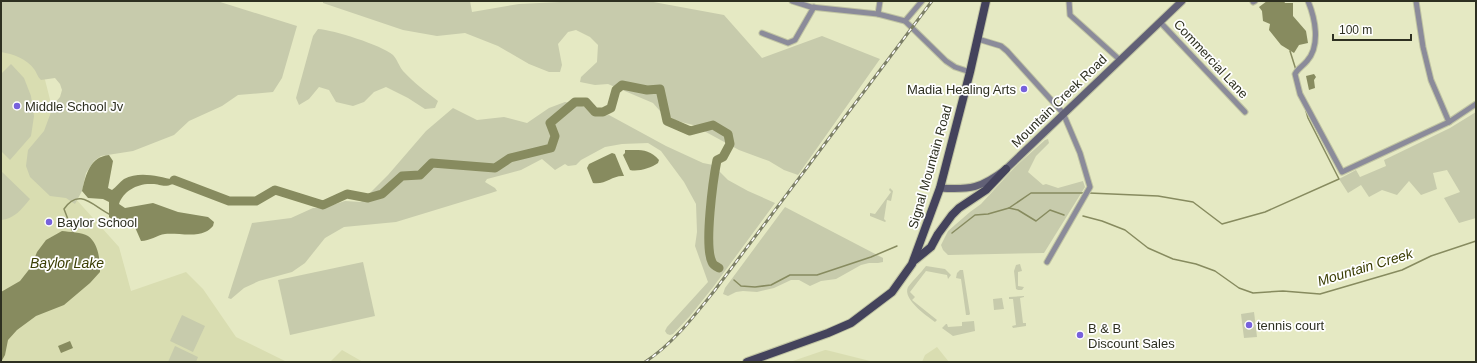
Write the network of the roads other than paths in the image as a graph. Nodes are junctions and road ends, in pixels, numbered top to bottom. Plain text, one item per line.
1 (792, 1) edge
2 (880, 1) edge
3 (922, 1) edge
4 (986, 1) edge
5 (1069, 1) edge
6 (1182, 1) edge
7 (1308, 1) edge
8 (1416, 1) edge
9 (814, 7) junction
10 (878, 14) junction
11 (905, 21) junction
12 (1160, 22) junction
13 (762, 33) dead end
14 (978, 39) junction
15 (1120, 60) junction
16 (970, 72) junction
17 (1476, 104) edge
18 (1245, 112) dead end
19 (1063, 113) junction
20 (1449, 122) junction
21 (1006, 169) junction
22 (940, 188) junction
23 (914, 261) junction
24 (1047, 262) dead end
25 (747, 362) edge

1 - 9 street
2 - 10 street
3 - 11 street
4 - 14 main road, Signal Mountain Road
5 - 15 street
6 - 12 main road, Mountain Creek Road
7 - 20 street
8 - 20 street
9 - 10 street
9 - 13 street
10 - 11 street
11 - 16 street
12 - 15 main road, Mountain Creek Road
12 - 18 street, Commercial Lane
14 - 16 main road, Signal Mountain Road
14 - 19 street
15 - 19 main road, Mountain Creek Road
16 - 22 main road, Signal Mountain Road
17 - 20 street
19 - 21 main road, Mountain Creek Road
19 - 24 street
21 - 22 main road, Mountain Creek Road
21 - 23 main road
22 - 23 main road, Signal Mountain Road
23 - 25 main road, Signal Mountain Road

